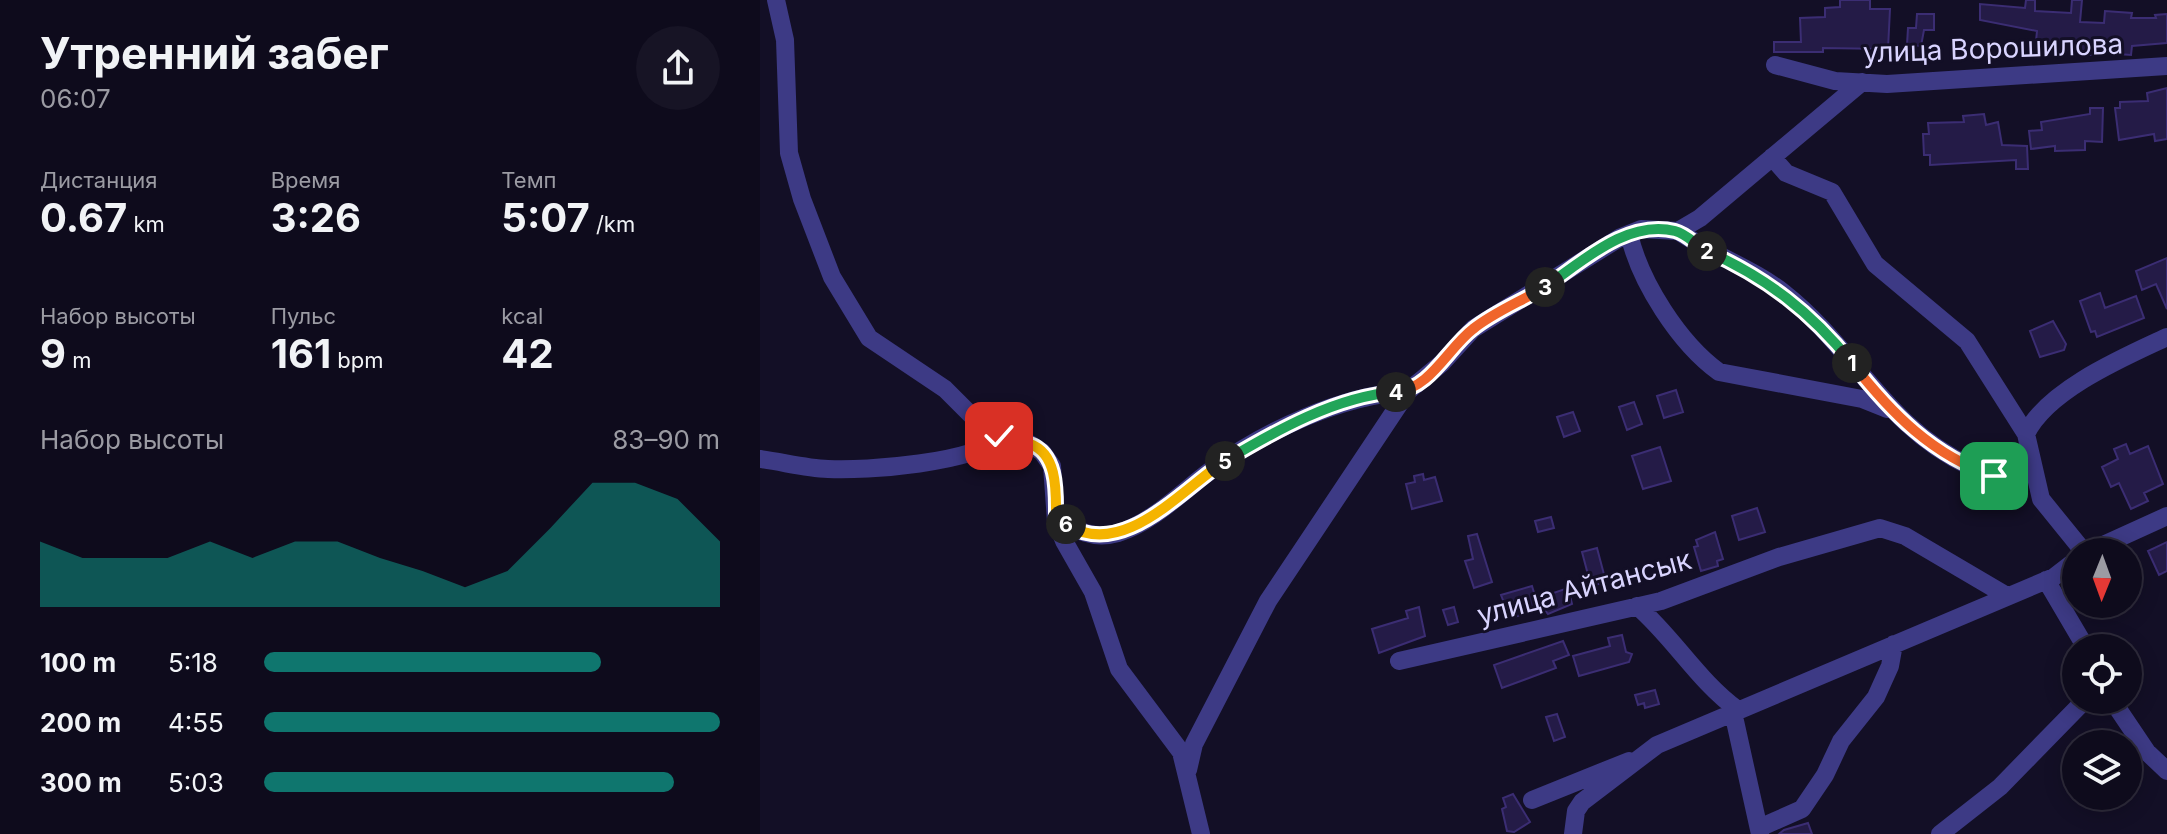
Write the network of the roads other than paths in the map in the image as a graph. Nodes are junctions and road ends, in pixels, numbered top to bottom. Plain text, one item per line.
1 (776, 0) edge
2 (1775, 65) dead end
3 (2167, 66) edge
4 (1862, 82) junction
5 (1772, 157) junction
6 (1678, 231) junction
7 (1629, 234) junction
8 (2167, 337) edge
9 (1408, 391) junction
10 (1889, 410) junction
11 (2026, 434) junction
12 (1002, 437) junction
13 (2030, 456) junction
14 (760, 459) edge
15 (1056, 516) junction
16 (2167, 516) edge
17 (2074, 538) edge
18 (2118, 538) edge
19 (2062, 569) edge
20 (2046, 580) junction
21 (2007, 596) junction
22 (1637, 606) junction
23 (2078, 634) edge
24 (1894, 644) junction
25 (1399, 661) dead end
26 (1735, 711) junction
27 (2071, 714) edge
28 (2121, 714) edge
29 (1646, 754) junction
30 (1188, 770) junction
31 (2167, 771) edge
32 (1532, 800) dead end
33 (1760, 831) edge
34 (1201, 834) edge
35 (1573, 834) edge
36 (1940, 834) edge

1 - 12 street
2 - 4 street, улица Ворошилова
3 - 4 street, улица Ворошилова
4 - 5 street
5 - 6 street
5 - 11 street
6 - 7 street
6 - 10 street
7 - 9 street
7 - 10 street
8 - 11 street
9 - 15 street
9 - 30 street
10 - 13 street
11 - 13 street
12 - 14 street
12 - 15 street
13 - 17 street
15 - 30 street
16 - 18 street
19 - 20 street
20 - 21 street
20 - 23 street
21 - 22 street, улица Айтансык
21 - 24 street
22 - 25 street, улица Айтансык
22 - 26 street
24 - 26 street
24 - 33 street
26 - 29 street
26 - 33 street
27 - 36 street
28 - 31 street
29 - 32 street
29 - 35 street
30 - 34 street

